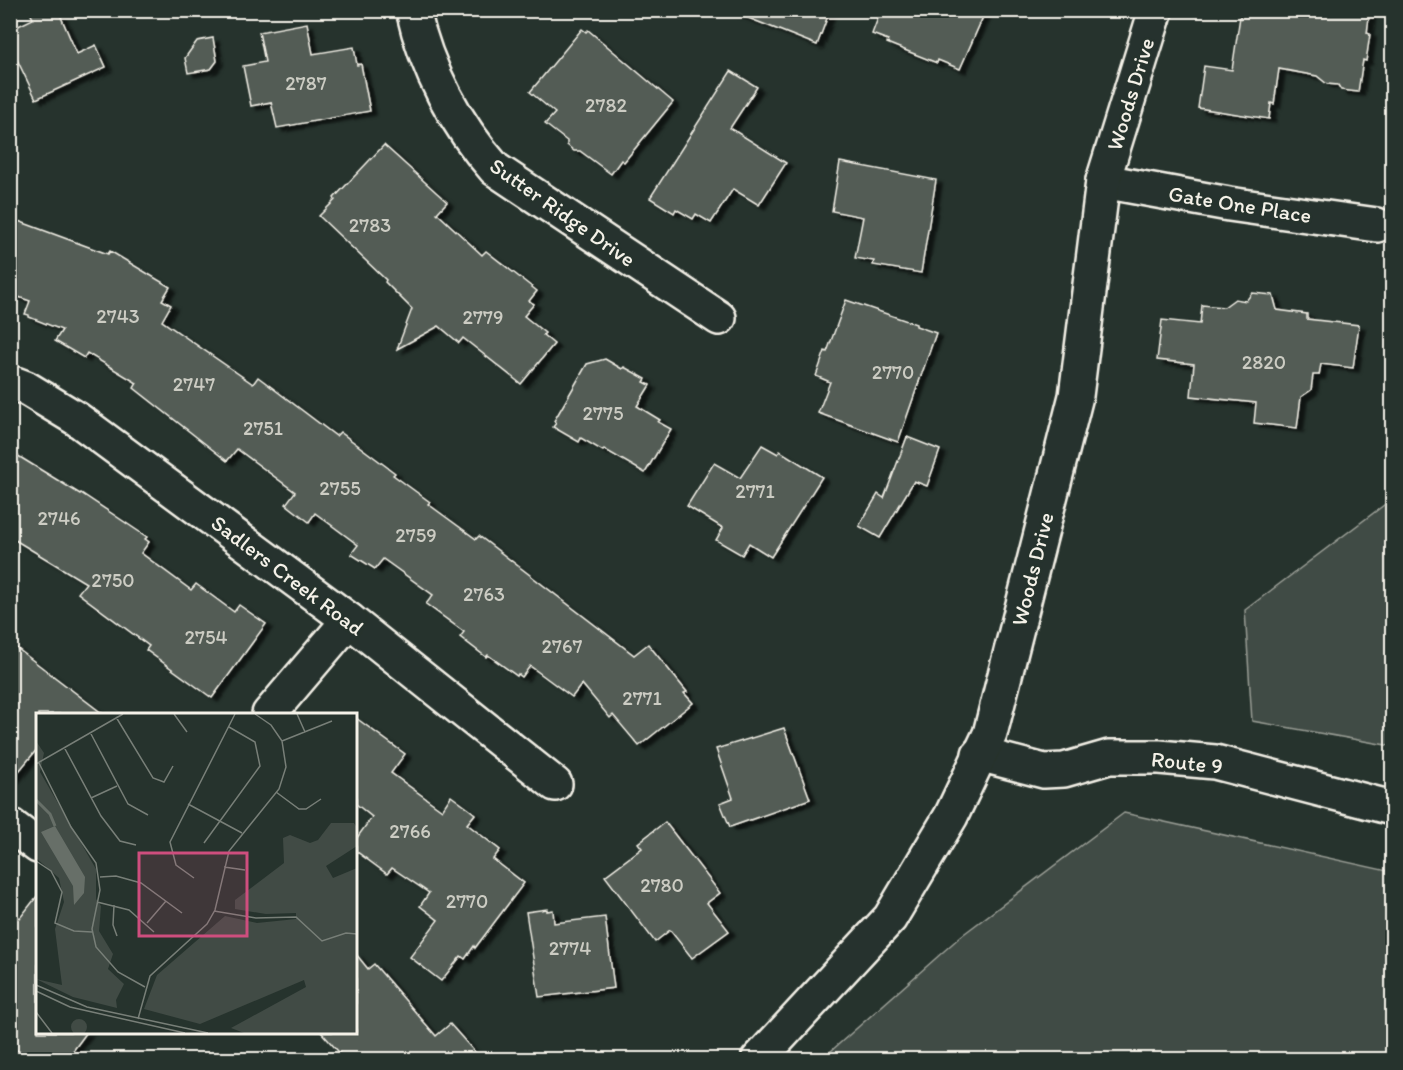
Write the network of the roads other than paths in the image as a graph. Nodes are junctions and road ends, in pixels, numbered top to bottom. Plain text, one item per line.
1 (413, 10) edge
2 (1156, 10) edge
3 (1103, 181) junction
4 (1377, 225) dead end
5 (719, 318) dead end
6 (10, 382) edge
7 (349, 620) junction
8 (270, 713) edge
9 (979, 754) junction
10 (555, 784) dead end
11 (1392, 808) edge
12 (10, 825) edge
13 (36, 844) edge
14 (758, 1059) edge

1 - 5 street, Sutter Ridge Drive
2 - 3 street, Woods Drive
3 - 4 street, Gate One Place
3 - 9 street, Woods Drive
6 - 7 street, Sadlers Creek Road
7 - 8 street
7 - 10 street, Sadlers Creek Road
9 - 11 street, Route 9
9 - 14 street, Woods Drive
12 - 13 street

